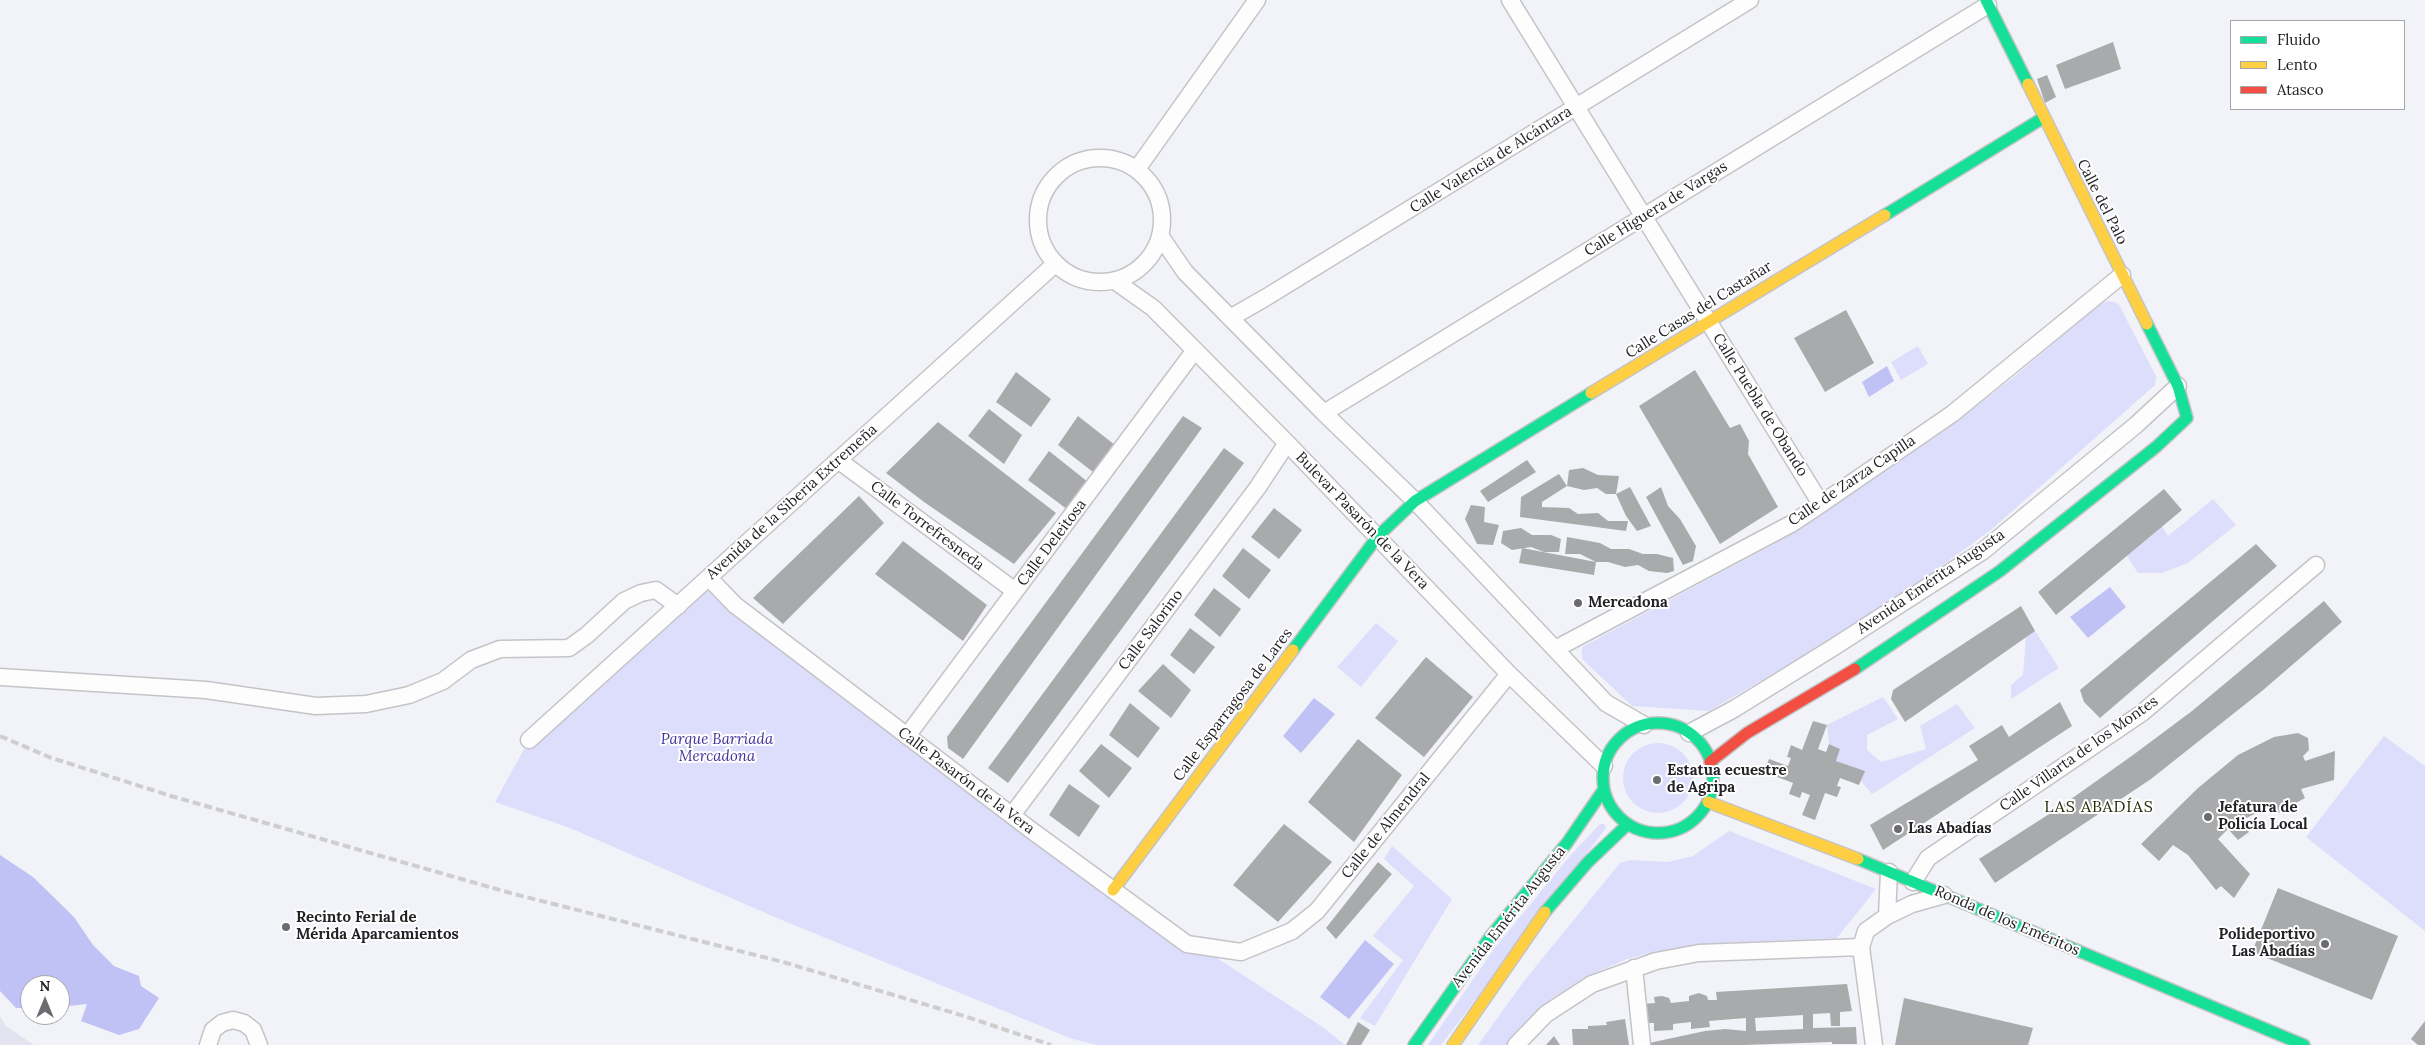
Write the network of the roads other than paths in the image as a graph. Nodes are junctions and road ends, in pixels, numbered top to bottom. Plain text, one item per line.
1 (1257, 0) edge
2 (1510, 0) edge
3 (1750, 0) edge
4 (1987, 2) edge
5 (1576, 108) junction
6 (2043, 118) junction
7 (1137, 169) junction
8 (1644, 216) junction
9 (1161, 238) junction
10 (1055, 264) junction
11 (2122, 275) junction
12 (1115, 281) junction
13 (1230, 318) junction
14 (1708, 321) junction
15 (1195, 350) junction
16 (2178, 386) junction
17 (1324, 413) junction
18 (2187, 418) joint
19 (1287, 443) junction
20 (838, 460) junction
21 (1416, 501) junction
22 (1821, 504) junction
23 (1378, 536) junction
24 (2316, 565) dead end
25 (708, 578) junction
26 (1015, 592) junction
27 (678, 606) junction
28 (1557, 648) junction
29 (1509, 674) junction
30 (0, 677) edge
31 (1644, 725) junction
32 (1689, 733) junction
33 (907, 736) junction
34 (530, 740) dead end
35 (1710, 762) junction
36 (1604, 766) junction
37 (1604, 789) junction
38 (1708, 802) junction
39 (1012, 815) junction
40 (1628, 824) junction
41 (1889, 872) junction
42 (1913, 882) junction
43 (1113, 890) junction
44 (1944, 895) junction
45 (1887, 916) junction
46 (1861, 947) junction
47 (1241, 952) joint
48 (1634, 968) junction
49 (208, 1045) edge
50 (259, 1045) edge
51 (1414, 1045) edge
52 (1453, 1045) edge
53 (1516, 1045) edge
54 (1642, 1045) edge
55 (1874, 1045) edge
56 (2304, 1045) edge

1 - 7 street
2 - 5 street, Calle Puebla de Obando
3 - 5 street, Calle Valencia de Alcántara
4 - 6 street, Calle del Palo
4 - 8 street, Calle Higuera de Vargas
5 - 8 street, Calle Puebla de Obando
5 - 13 street, Calle Valencia de Alcántara
6 - 11 street, Calle del Palo
6 - 14 street, Calle Casas del Castañar
7 - 9 street
7 - 10 street
8 - 14 street, Calle Puebla de Obando
8 - 17 street, Calle Higuera de Vargas
9 - 12 street
9 - 13 street
10 - 12 street
10 - 20 street, Avenida de la Siberia Extremeña
11 - 16 street, Calle del Palo
11 - 22 street, Calle de Zarza Capilla
12 - 15 street, Bulevar Pasarón de la Vera
13 - 17 street
14 - 21 street, Calle Casas del Castañar
14 - 22 street, Calle Puebla de Obando
15 - 19 street, Bulevar Pasarón de la Vera
15 - 26 street, Calle Deleitosa
16 - 18 street, Calle del Palo
16 - 32 street, Avenida Emérita Augusta
17 - 21 street
18 - 35 street, Avenida Emérita Augusta
19 - 23 street, Bulevar Pasarón de la Vera
19 - 39 street, Calle Salorino
20 - 25 street, Avenida de la Siberia Extremeña
20 - 26 street, Calle Torrefresneda
21 - 23 street, Calle Casas del Castañar
21 - 28 street
22 - 28 street, Calle de Zarza Capilla
23 - 29 street, Bulevar Pasarón de la Vera
23 - 43 street, Calle Esparragosa de Lares
24 - 42 street, Calle Villarta de los Montes
25 - 27 street, Avenida de la Siberia Extremeña
25 - 33 street, Calle Pasarón de la Vera
26 - 33 street, Calle Deleitosa
27 - 30 street
27 - 34 street, Avenida de la Siberia Extremeña
28 - 31 street
29 - 36 street, Bulevar Pasarón de la Vera
29 - 47 street, Calle de Almendral
31 - 32 street
31 - 36 street
32 - 35 street
33 - 39 street, Calle Pasarón de la Vera
35 - 38 street
36 - 37 street
37 - 40 street
37 - 51 street, Avenida Emérita Augusta
38 - 40 street
38 - 41 street, Ronda de los Eméritos
39 - 43 street, Calle Pasarón de la Vera
40 - 52 street, Avenida Emérita Augusta
41 - 42 street, Ronda de los Eméritos
41 - 45 street
42 - 44 street, Ronda de los Eméritos
43 - 47 street, Calle Pasarón de la Vera
44 - 45 street
44 - 56 street, Ronda de los Eméritos
45 - 46 street
46 - 48 street
46 - 55 street
48 - 53 street
48 - 54 street
49 - 50 street

